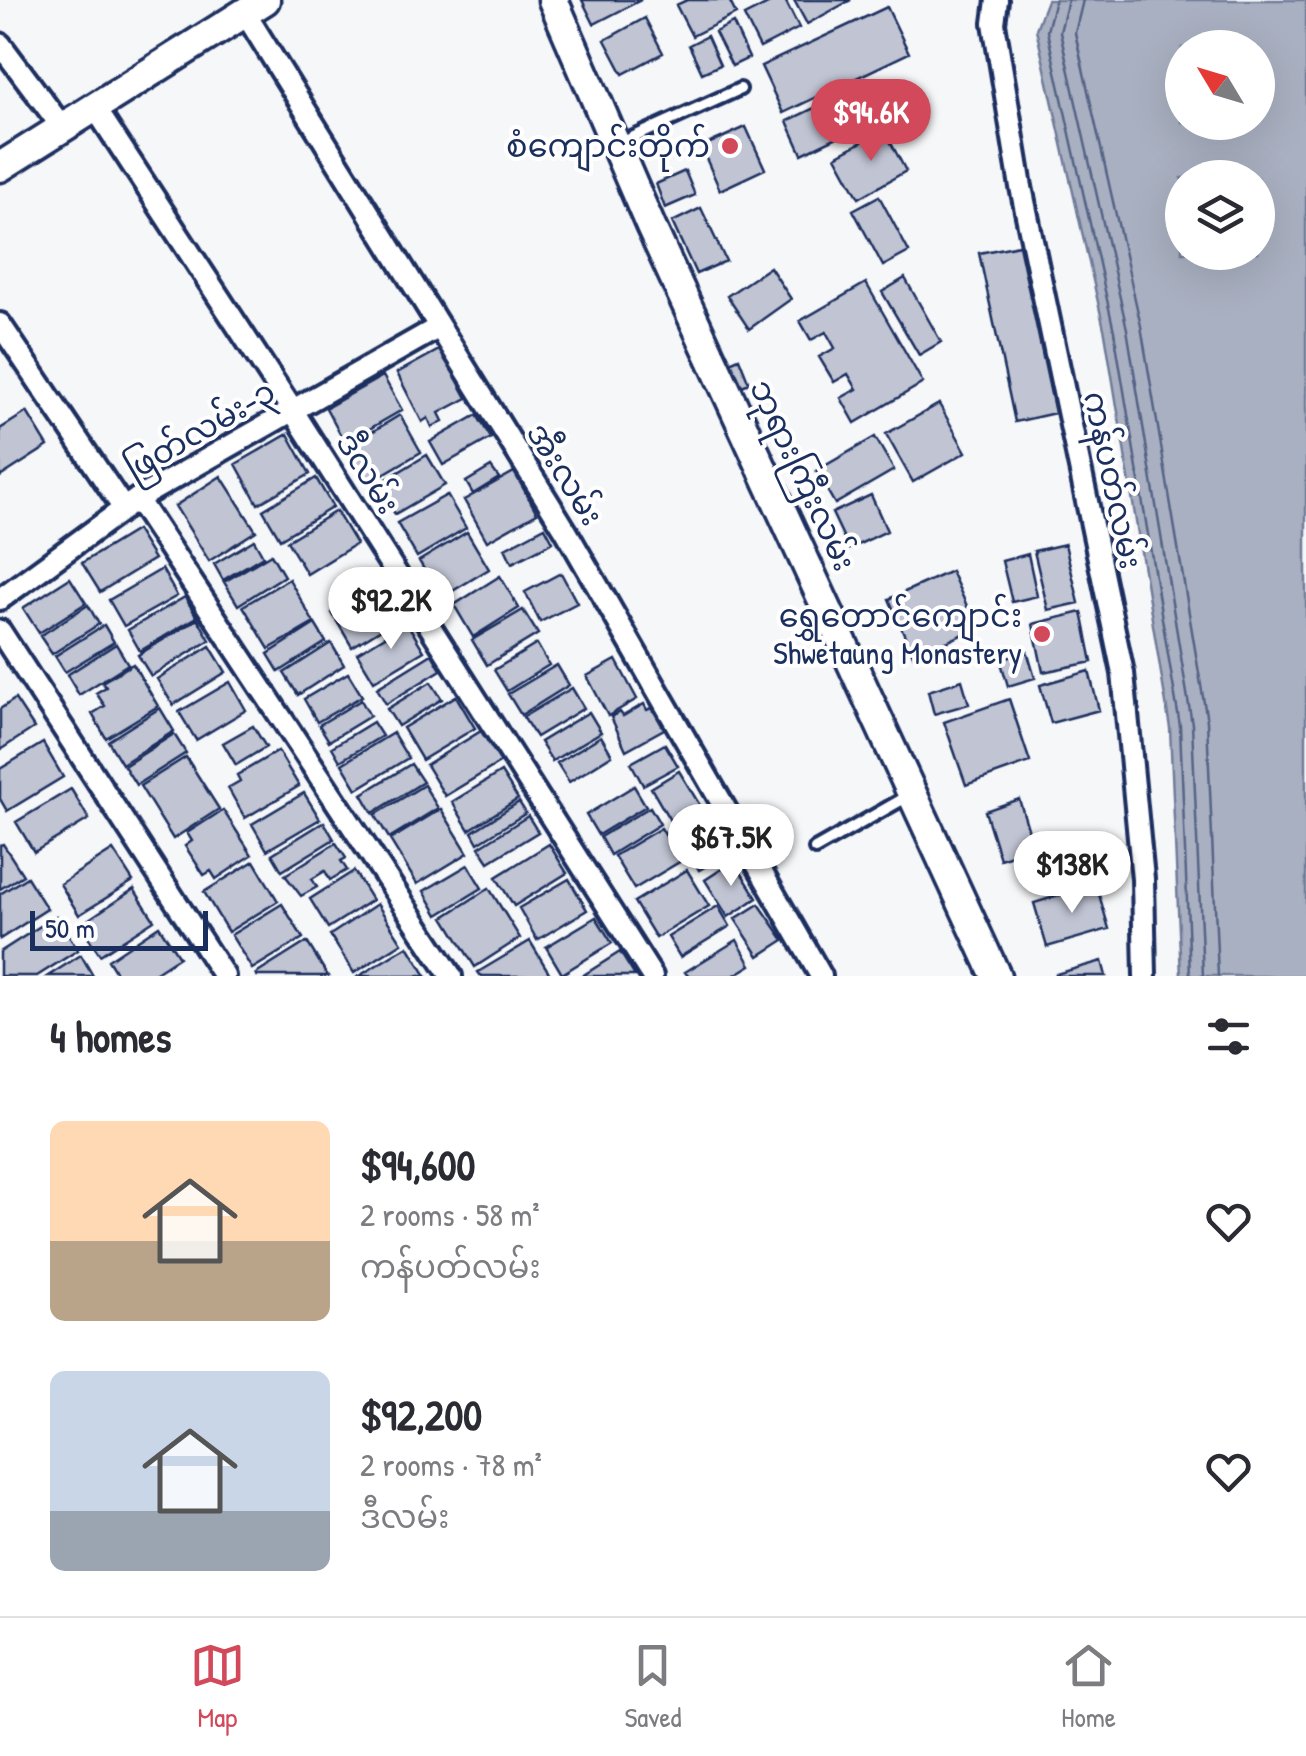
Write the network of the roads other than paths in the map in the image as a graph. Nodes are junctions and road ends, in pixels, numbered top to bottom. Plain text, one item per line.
1 (553, 0) edge
2 (997, 0) edge
3 (255, 6) edge
4 (0, 44) edge
5 (740, 89) dead end
6 (94, 106) junction
7 (62, 127) junction
8 (616, 146) junction
9 (0, 167) edge
10 (0, 324) edge
11 (438, 327) junction
12 (293, 411) junction
13 (131, 504) junction
14 (0, 599) edge
15 (0, 630) edge
16 (911, 794) junction
17 (815, 849) dead end
18 (224, 976) edge
19 (451, 976) edge
20 (652, 976) edge
21 (820, 976) edge
22 (996, 976) edge
23 (1145, 976) edge

1 - 8 main road, ဘုရားကြီးလမ်း
2 - 23 street, ကန်ပတ်လမ်း
3 - 6 main road
3 - 11 street, အီးလမ်း
4 - 7 street
5 - 8 lane
6 - 7 main road
6 - 12 street, ဒီလမ်း
7 - 9 main road
8 - 16 main road, ဘုရားကြီးလမ်း
10 - 13 street
11 - 12 street, ဖြတ်လမ်း-၃
11 - 21 street, အီးလမ်း
12 - 13 street, ဖြတ်လမ်း-၃
12 - 20 street, ဒီလမ်း
13 - 14 street, ဖြတ်လမ်း-၃
13 - 19 street
15 - 18 street
16 - 17 lane
16 - 22 main road, ဘုရားကြီးလမ်း

